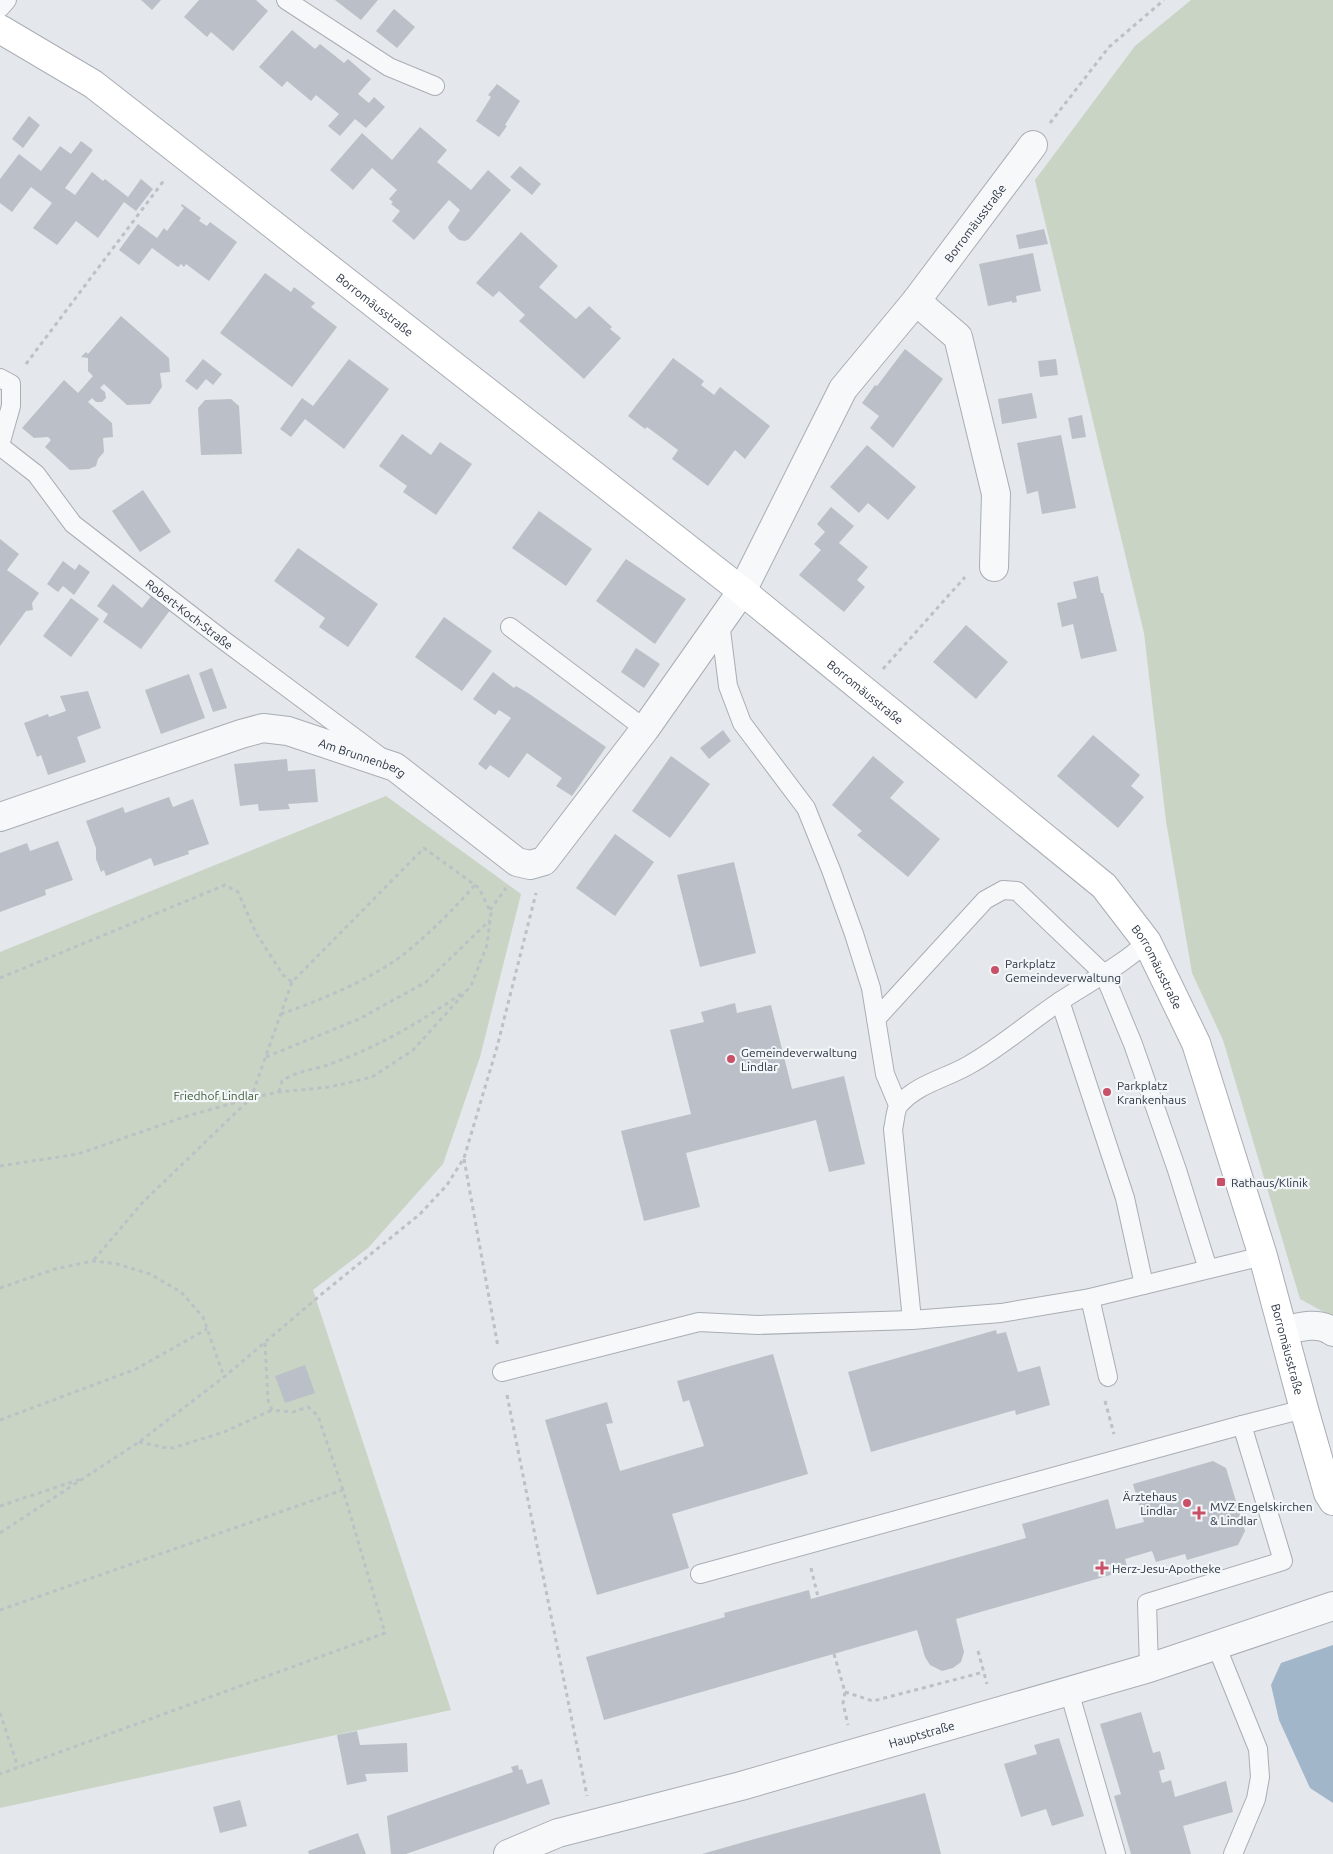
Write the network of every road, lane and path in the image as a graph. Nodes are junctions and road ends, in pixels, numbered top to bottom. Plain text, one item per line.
1 (8, 0) edge
2 (286, 0) edge
3 (1164, 0) edge
4 (0, 8) edge
5 (0, 29) edge
6 (435, 86) dead end
7 (1033, 145) joint
8 (184, 155) junction
9 (916, 301) junction
10 (38, 348) dead end
11 (0, 378) edge
12 (0, 445) edge
13 (994, 567) joint
14 (742, 591) junction
15 (720, 622) junction
16 (510, 627) dead end
17 (864, 691) junction
18 (645, 729) junction
19 (395, 767) junction
20 (0, 817) edge
21 (544, 861) junction
22 (475, 885) junction
23 (491, 920) junction
24 (1148, 942) junction
25 (1104, 974) junction
26 (0, 978) edge
27 (292, 982) junction
28 (472, 986) junction
29 (1060, 1001) junction
30 (280, 1014) junction
31 (876, 1019) junction
32 (265, 1057) junction
33 (279, 1092) junction
34 (251, 1098) junction
35 (898, 1105) junction
36 (464, 1158) junction
37 (0, 1166) edge
38 (1263, 1256) junction
39 (93, 1261) junction
40 (1208, 1269) junction
41 (1144, 1285) junction
42 (0, 1288) edge
43 (1090, 1298) junction
44 (912, 1320) junction
45 (207, 1329) junction
46 (1284, 1331) junction
47 (1333, 1332) edge
48 (265, 1342) junction
49 (502, 1372) junction
50 (224, 1377) junction
51 (1108, 1377) dead end
52 (1104, 1397) dead end
53 (1304, 1409) junction
54 (272, 1410) junction
55 (0, 1420) edge
56 (1242, 1426) junction
57 (139, 1442) junction
58 (1120, 1459) junction
59 (84, 1478) junction
60 (343, 1490) junction
61 (1333, 1501) edge
62 (0, 1506) edge
63 (0, 1533) edge
64 (700, 1574) dead end
65 (1333, 1606) edge
66 (0, 1610) edge
67 (1216, 1645) junction
68 (834, 1654) dead end
69 (1149, 1668) junction
70 (984, 1672) dead end
71 (1069, 1691) junction
72 (845, 1692) junction
73 (0, 1713) edge
74 (849, 1726) dead end
75 (18, 1767) junction
76 (0, 1774) edge
77 (593, 1824) junction
78 (508, 1854) edge
79 (1116, 1854) edge
80 (1233, 1854) edge

1 - 4 lane
2 - 6 lane
3 - 7 path
5 - 8 street, Borromäusstraße
7 - 9 street, Borromäusstraße
8 - 10 path
8 - 14 street, Borromäusstraße
9 - 13 street
9 - 14 street, Borromäusstraße
11 - 12 lane, Robert-Koch-Straße
12 - 19 lane, Robert-Koch-Straße
13 - 17 path
14 - 15 street
14 - 17 street, Borromäusstraße
15 - 18 street
15 - 31 lane
16 - 18 lane
17 - 24 street, Borromäusstraße
18 - 21 street
19 - 20 street, Am Brunnenberg
19 - 21 street, Am Brunnenberg
21 - 36 path
22 - 23 path
22 - 27 path
22 - 30 path
23 - 28 path
23 - 32 path
24 - 25 lane
24 - 38 street, Borromäusstraße
25 - 29 lane
25 - 31 lane
25 - 40 lane
26 - 27 path
27 - 30 path
28 - 33 path
28 - 33 path
29 - 35 lane
29 - 41 lane
30 - 32 path
31 - 35 lane
32 - 34 path
33 - 34 path
34 - 37 path
34 - 39 path
35 - 44 lane
36 - 48 path
36 - 49 path
38 - 40 lane
38 - 46 street, Borromäusstraße
39 - 42 path
39 - 45 path
40 - 41 lane
41 - 43 lane
43 - 44 lane
43 - 51 lane
44 - 49 lane
45 - 50 path
45 - 55 path
46 - 47 street
46 - 53 street, Borromäusstraße
48 - 50 path
48 - 54 path
49 - 77 path
50 - 57 path
52 - 58 path
53 - 56 lane
53 - 61 street, Borromäusstraße
54 - 57 path
54 - 60 path
56 - 58 lane
56 - 69 lane
57 - 59 path
58 - 64 lane
59 - 62 path
59 - 63 path
60 - 66 path
60 - 75 path
65 - 67 street, Hauptstraße
67 - 69 street, Hauptstraße
67 - 80 lane
68 - 72 path
69 - 71 street, Hauptstraße
70 - 72 path
71 - 77 street, Hauptstraße
71 - 79 lane
72 - 74 path
73 - 75 path
75 - 76 path
77 - 78 street, Hauptstraße

